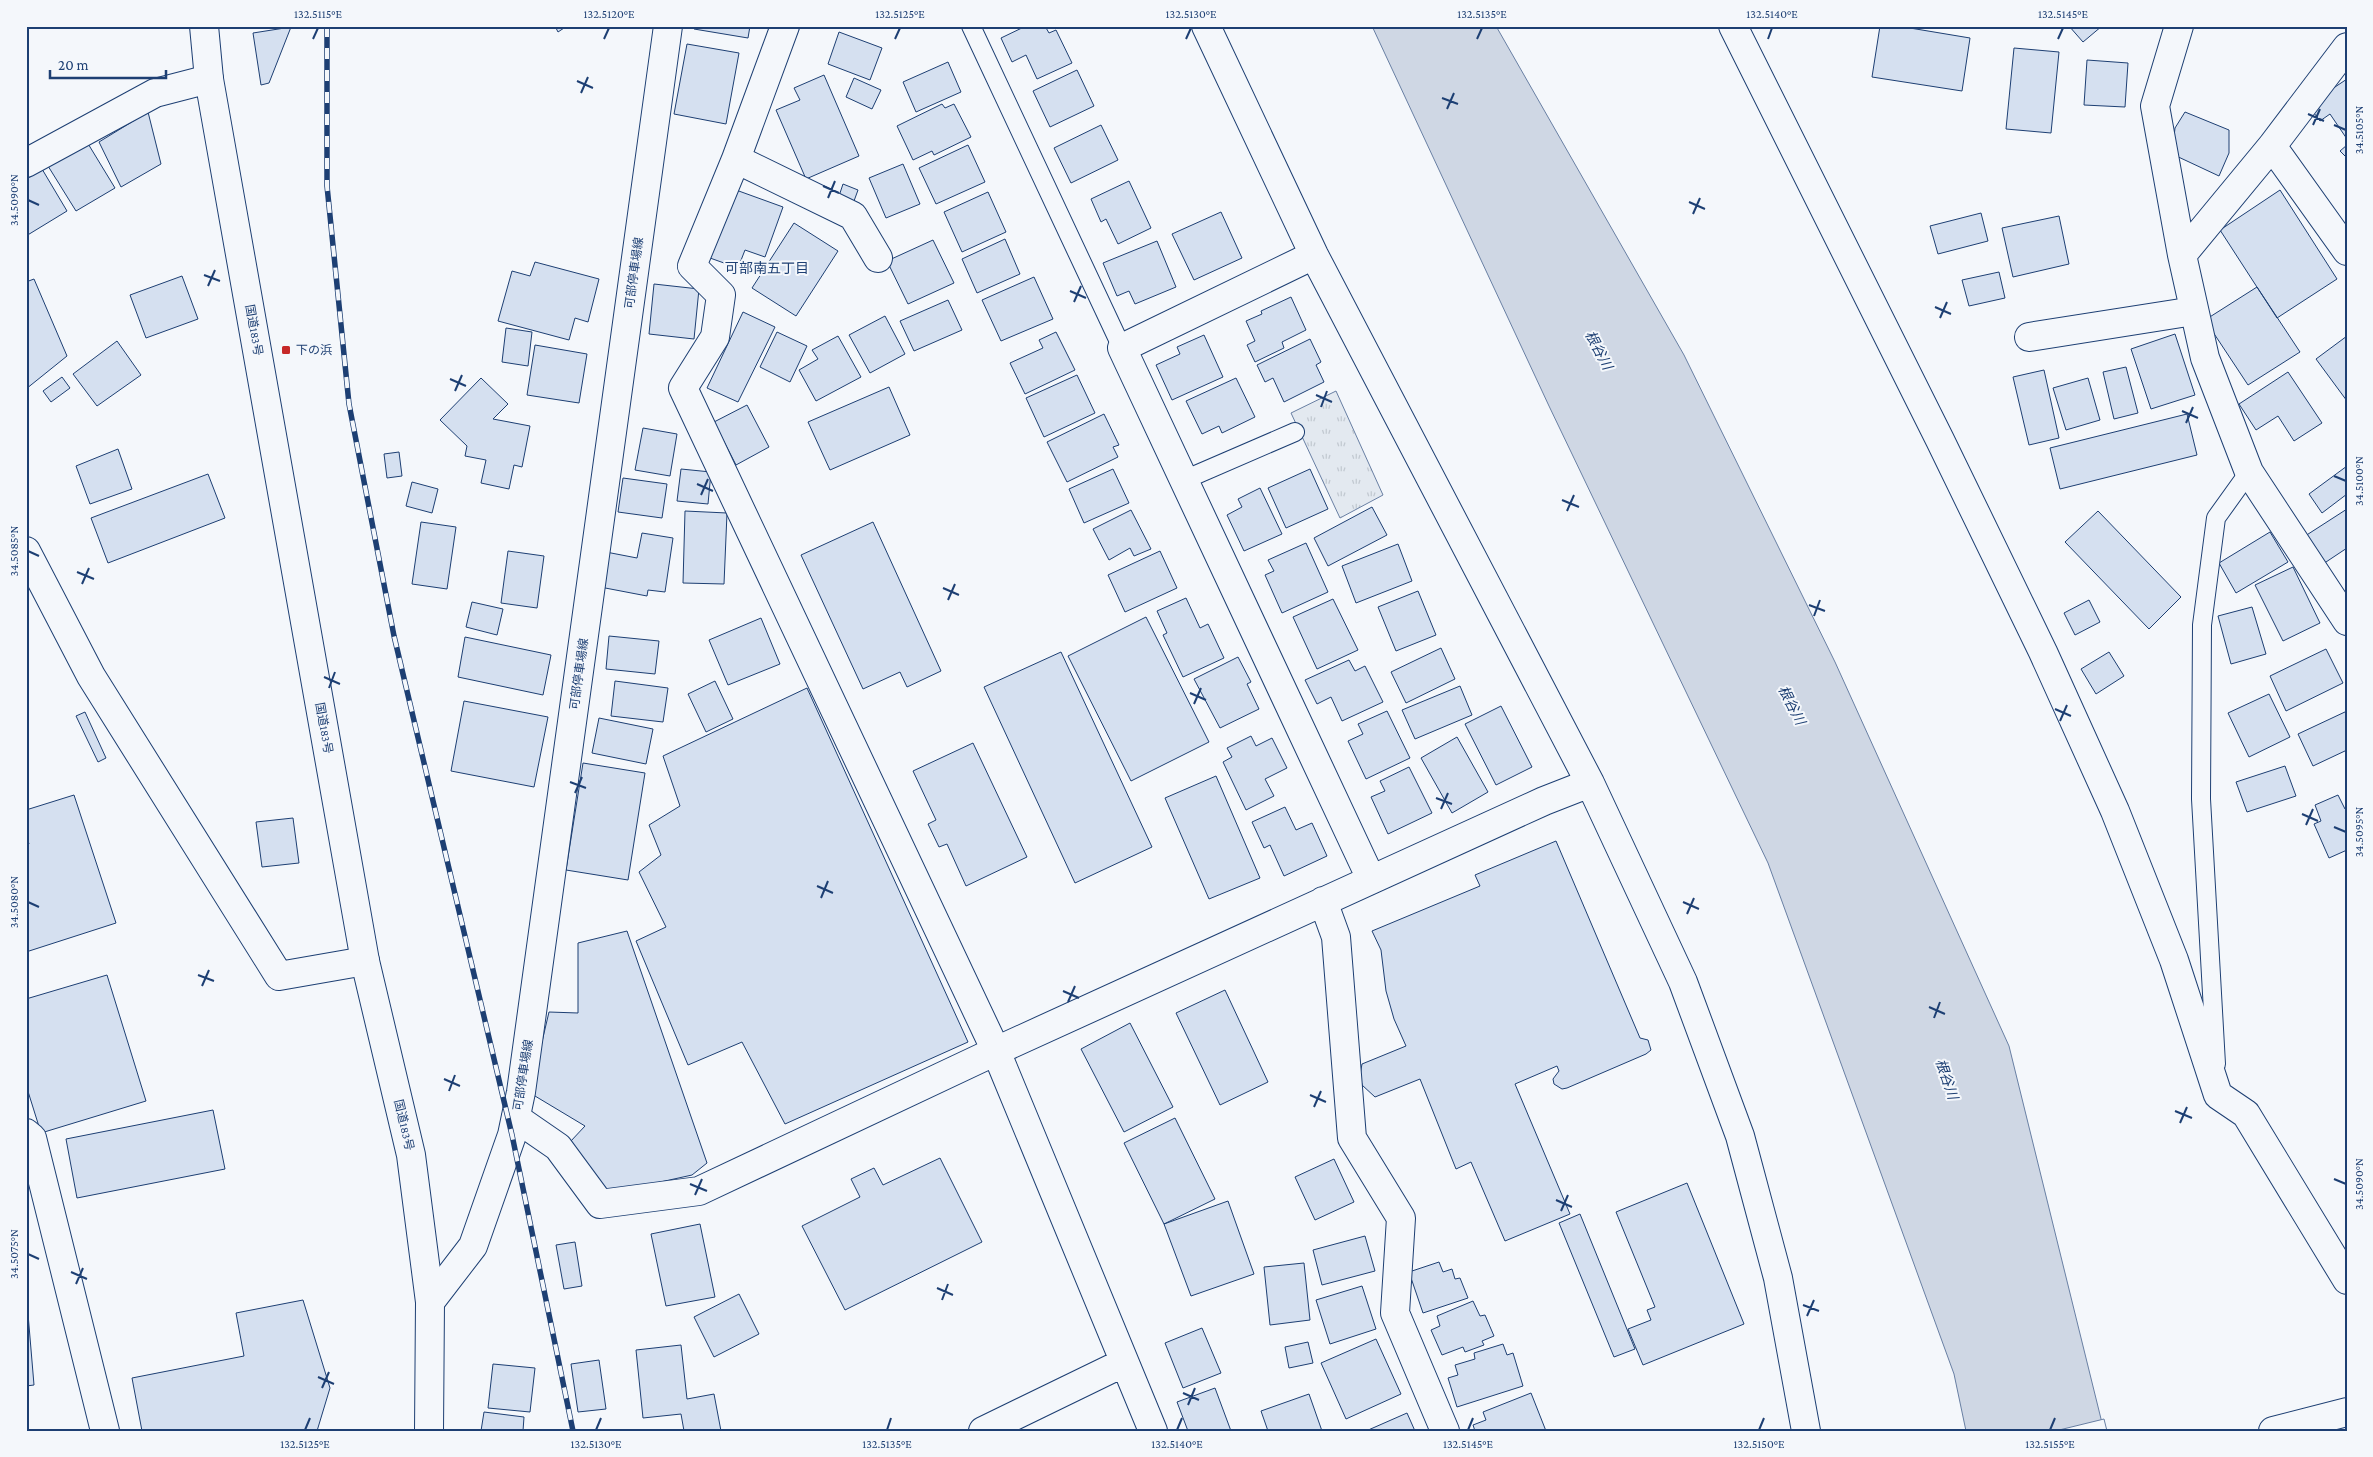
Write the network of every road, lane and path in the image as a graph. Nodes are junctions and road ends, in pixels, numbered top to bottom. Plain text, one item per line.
1 (204, 26) edge
2 (668, 26) edge
3 (785, 26) edge
4 (971, 26) edge
5 (1206, 26) edge
6 (1733, 26) edge
7 (2179, 26) edge
8 (2347, 47) edge
9 (208, 79) junction
10 (2272, 146) junction
11 (736, 159) junction
12 (26, 163) edge
13 (2347, 251) edge
14 (1314, 254) junction
15 (2182, 256) junction
16 (878, 258) dead end
17 (2194, 311) junction
18 (2029, 337) dead end
19 (1122, 348) junction
20 (1295, 432) dead end
21 (2249, 472) junction
22 (1184, 480) junction
23 (26, 550) edge
24 (2347, 621) edge
25 (1590, 783) junction
26 (1371, 880) junction
27 (1323, 901) junction
28 (365, 961) junction
29 (996, 1050) junction
30 (2218, 1094) junction
31 (516, 1118) junction
32 (26, 1133) edge
33 (2347, 1280) edge
34 (430, 1302) junction
35 (1123, 1363) junction
36 (2347, 1412) edge
37 (105, 1431) edge
38 (429, 1431) edge
39 (983, 1431) edge
40 (1153, 1431) edge
41 (1445, 1431) edge
42 (1806, 1431) edge
43 (2273, 1431) edge

1 - 9 main road, 国道183号
2 - 31 main road, 可部停車場線
3 - 11 main road
4 - 19 lane
5 - 14 main road
6 - 30 main road
7 - 15 main road
8 - 10 main road
9 - 12 main road
9 - 28 main road, 国道183号
10 - 13 main road
10 - 15 main road
11 - 16 main road
11 - 29 main road
14 - 19 main road
14 - 25 main road
15 - 17 main road
17 - 18 main road
17 - 21 main road
19 - 22 main road
20 - 22 lane
21 - 24 main road
21 - 30 lane
22 - 26 main road
23 - 28 main road
25 - 26 main road
25 - 42 main road
26 - 27 main road
27 - 29 main road
27 - 41 main road
28 - 34 main road, 国道183号
29 - 31 main road
29 - 35 main road
30 - 33 main road
31 - 34 main road, 可部停車場線
32 - 37 main road
34 - 38 main road, 国道183号
35 - 39 main road
35 - 40 main road
36 - 43 main road

